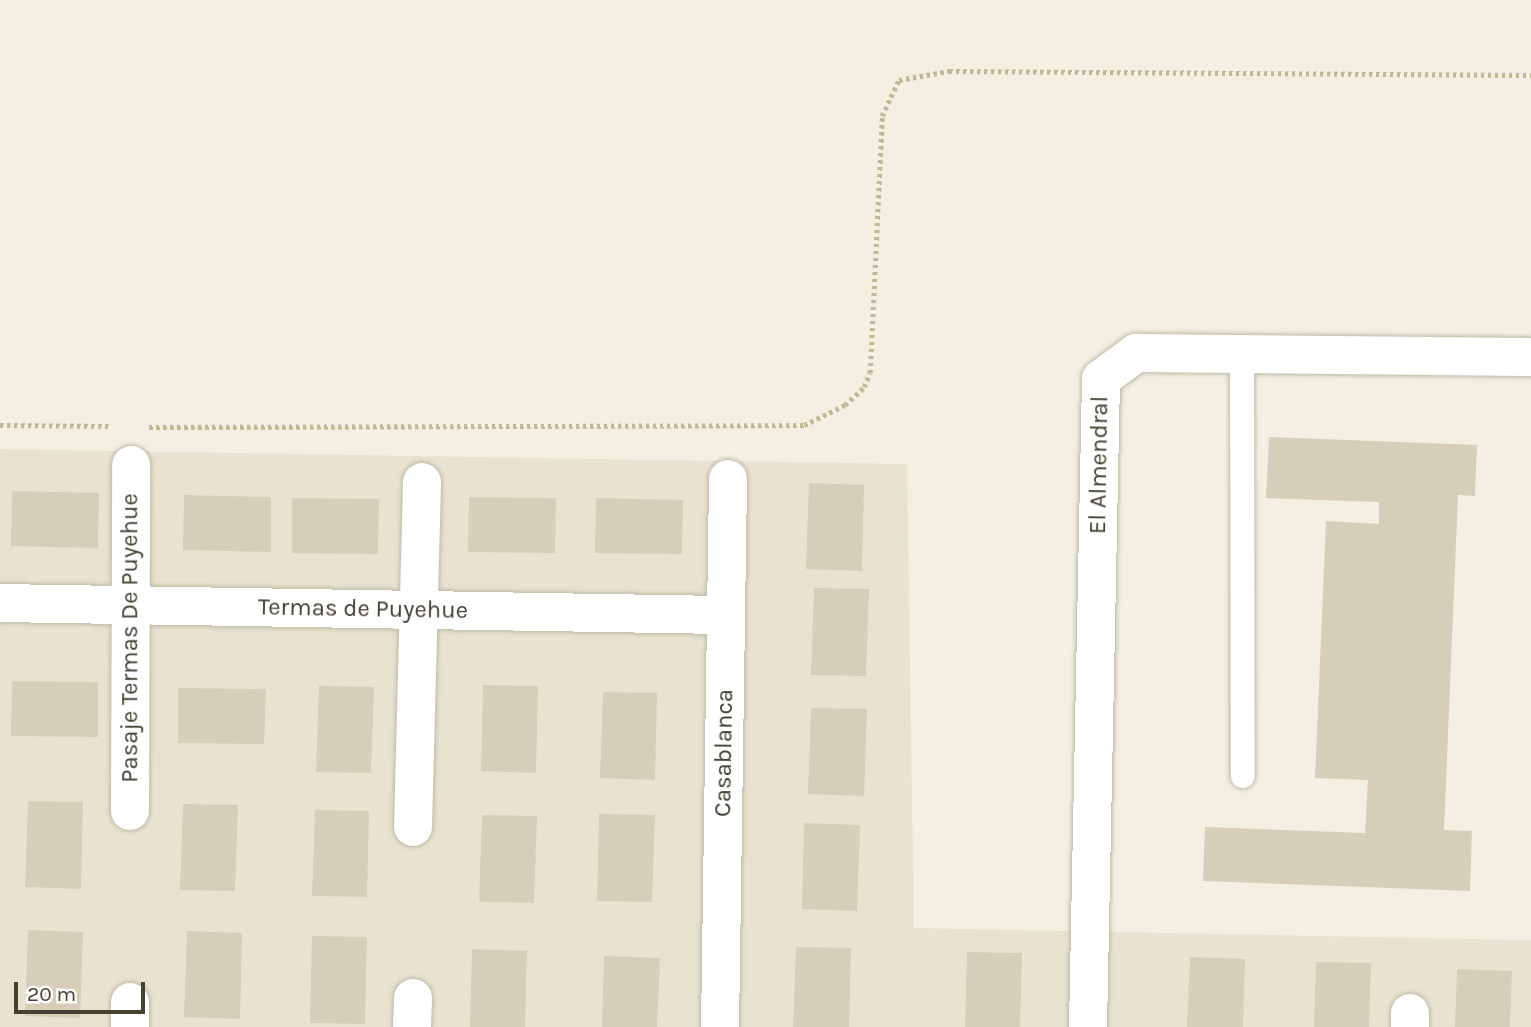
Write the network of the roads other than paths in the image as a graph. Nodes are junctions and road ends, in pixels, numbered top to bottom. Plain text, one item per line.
1 (1242, 354) junction
2 (1531, 357) edge
3 (131, 465) dead end
4 (728, 479) dead end
5 (422, 481) dead end
6 (0, 603) edge
7 (131, 605) junction
8 (419, 610) junction
9 (726, 615) junction
10 (1243, 776) dead end
11 (130, 811) dead end
12 (413, 827) dead end
13 (720, 1027) edge
14 (1088, 1027) edge

1 - 2 street, El Almendral
1 - 10 lane
1 - 14 street, El Almendral
3 - 7 street, Pasaje Termas De Puyehue
4 - 9 street, Casablanca
5 - 8 street
6 - 7 street, Termas de Puyehue
7 - 8 street, Termas de Puyehue
7 - 11 street, Pasaje Termas De Puyehue
8 - 9 street, Termas de Puyehue
8 - 12 street
9 - 13 street, Casablanca

